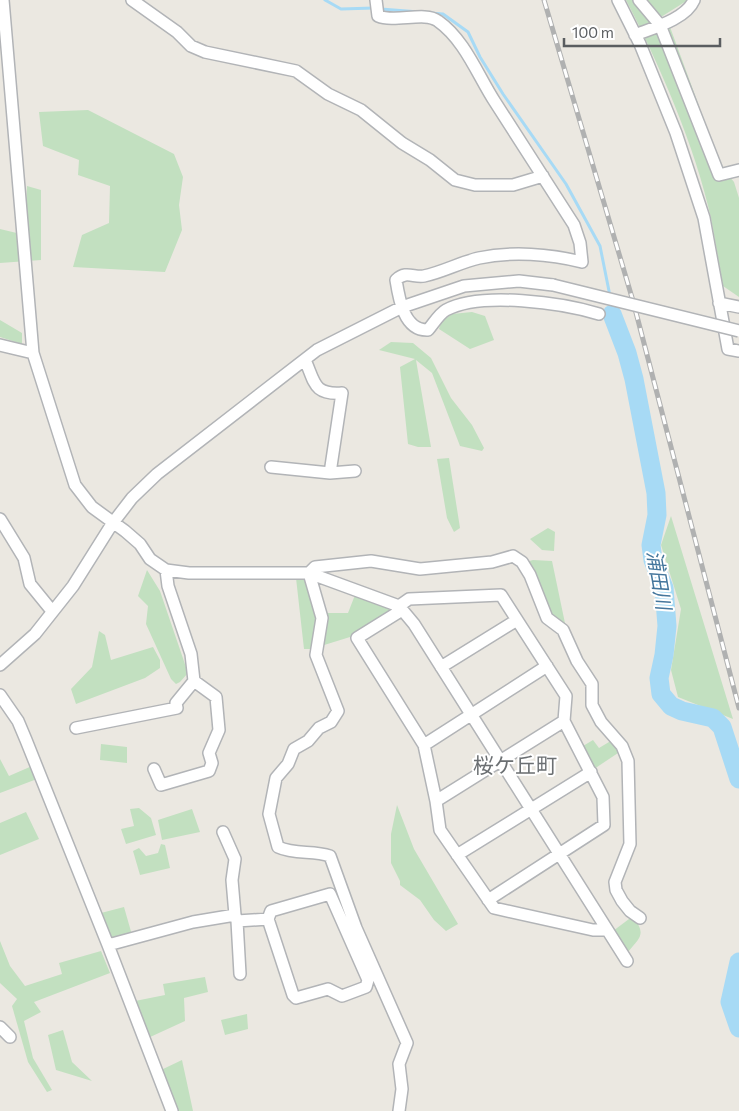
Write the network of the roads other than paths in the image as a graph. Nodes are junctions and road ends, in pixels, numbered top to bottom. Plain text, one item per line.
1 (3, 0) edge
2 (132, 0) edge
3 (376, 0) edge
4 (618, 0) edge
5 (639, 0) edge
6 (694, 0) edge
7 (660, 25) junction
8 (635, 35) junction
9 (3, 56) edge
10 (739, 170) edge
11 (543, 176) junction
12 (720, 303) junction
13 (402, 307) junction
14 (739, 307) edge
15 (599, 314) dead end
16 (739, 331) edge
17 (0, 345) edge
18 (733, 350) edge
19 (34, 354) junction
20 (305, 360) junction
21 (271, 467) dead end
22 (355, 471) dead end
23 (330, 473) junction
24 (0, 519) edge
25 (112, 524) junction
26 (166, 570) junction
27 (309, 573) junction
28 (401, 608) junction
29 (52, 612) junction
30 (517, 620) junction
31 (0, 665) edge
32 (547, 666) junction
33 (441, 667) junction
34 (194, 680) junction
35 (0, 695) edge
36 (472, 714) junction
37 (564, 721) junction
38 (76, 728) dead end
39 (424, 745) junction
40 (501, 760) junction
41 (154, 769) dead end
42 (591, 772) junction
43 (436, 801) junction
44 (531, 808) junction
45 (223, 832) dead end
46 (456, 854) junction
47 (559, 855) junction
48 (488, 900) junction
49 (236, 918) junction
50 (640, 918) dead end
51 (268, 920) junction
52 (606, 930) junction
53 (108, 945) junction
54 (626, 961) dead end
55 (240, 974) dead end
56 (0, 1028) edge
57 (10, 1036) dead end
58 (172, 1111) edge
59 (400, 1111) edge

1 - 9 street
2 - 11 street
3 - 11 street
4 - 8 street
5 - 7 street
6 - 7 street
7 - 8 street
7 - 10 street
8 - 12 street
9 - 19 street
11 - 13 street
12 - 14 street
12 - 18 street
13 - 15 street
13 - 16 street, bridge
13 - 20 street
17 - 19 street
19 - 25 street
20 - 23 street
20 - 25 street
21 - 23 street
22 - 23 street
24 - 29 street
25 - 26 street
25 - 29 street
26 - 27 street
26 - 34 street
27 - 28 street
27 - 50 street
27 - 59 street
28 - 30 street
28 - 33 street
28 - 39 street
29 - 31 street
30 - 32 street
30 - 33 street
32 - 36 street
32 - 37 street
33 - 36 street
34 - 38 street
34 - 41 street
35 - 53 street
36 - 39 street
36 - 40 street
37 - 40 street
37 - 42 street
39 - 43 street
40 - 43 street
40 - 44 street
42 - 44 street
42 - 47 street
43 - 46 street
44 - 46 street
44 - 47 street
45 - 49 street
46 - 48 street
47 - 48 street
47 - 52 street
48 - 52 street
49 - 51 street
49 - 53 street
49 - 55 street
51 - 51 street
52 - 54 street
53 - 58 street
56 - 57 street

